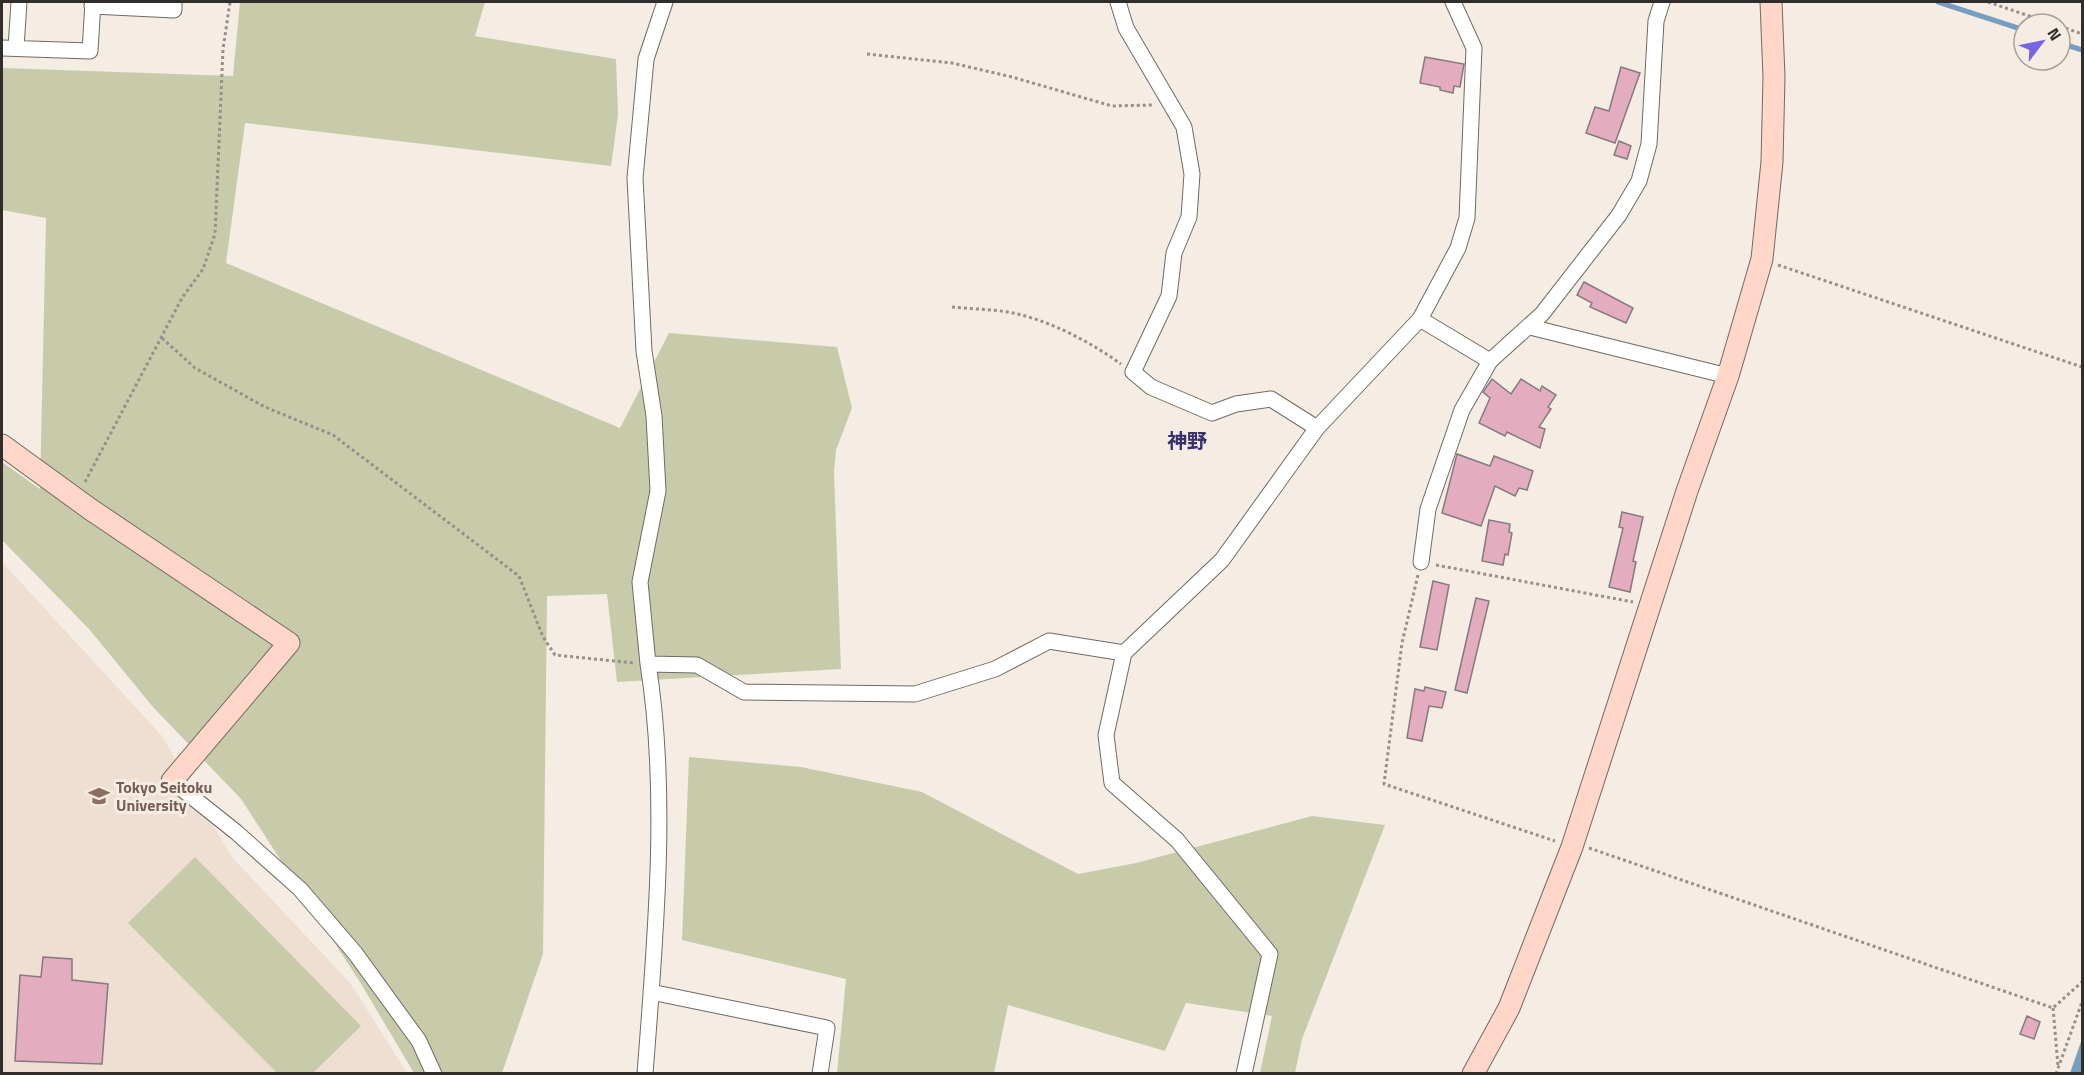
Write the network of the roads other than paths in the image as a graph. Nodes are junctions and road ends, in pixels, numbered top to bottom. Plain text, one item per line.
1 (19, 2) edge
2 (174, 2) edge
3 (665, 2) edge
4 (1118, 2) edge
5 (1453, 2) edge
6 (1662, 2) edge
7 (1771, 2) edge
8 (93, 4) edge
9 (9, 48) edge
10 (1420, 319) junction
11 (1530, 327) junction
12 (1490, 361) junction
13 (1728, 376) junction
14 (1317, 428) junction
15 (2, 445) edge
16 (1421, 562) road end
17 (1124, 653) junction
18 (648, 664) junction
19 (172, 781) joint
20 (651, 992) junction
21 (434, 1074) edge
22 (645, 1074) edge
23 (820, 1074) edge
24 (1244, 1074) edge
25 (1473, 1074) edge

1 - 9 street
2 - 8 street
3 - 18 street
4 - 14 street
5 - 10 street
6 - 11 street
7 - 13 street
8 - 9 street
10 - 12 street
10 - 14 street
11 - 12 street
11 - 13 street
12 - 16 street
13 - 25 street
14 - 17 street
15 - 19 street
17 - 18 street
17 - 24 street
18 - 20 street
19 - 21 street
20 - 22 street
20 - 23 street

